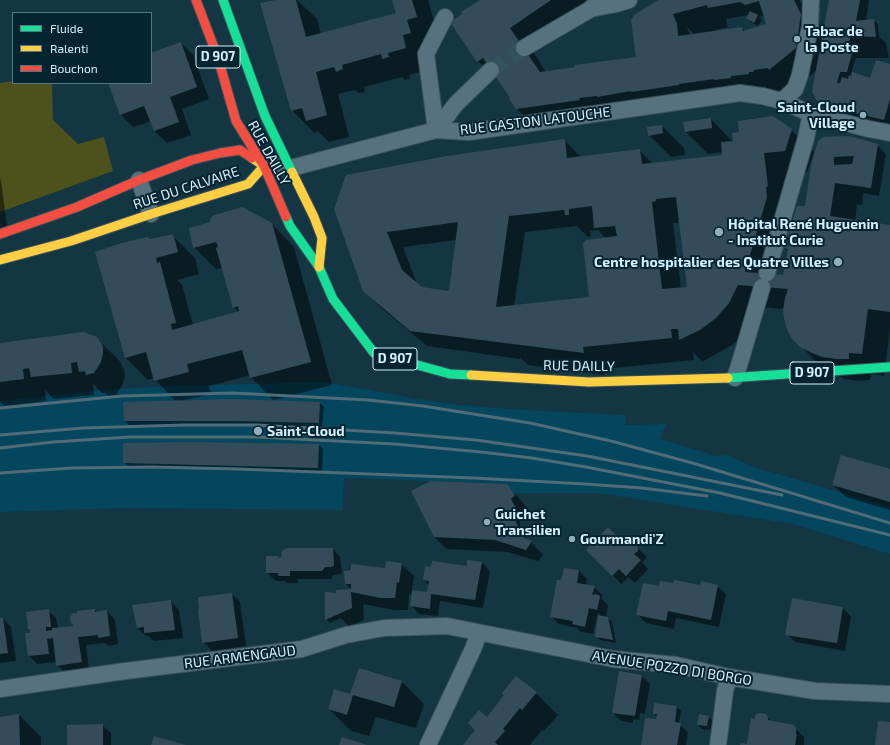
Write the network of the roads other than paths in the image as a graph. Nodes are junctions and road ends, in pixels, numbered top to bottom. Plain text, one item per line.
1 (196, 0) edge
2 (223, 0) edge
3 (629, 0) edge
4 (811, 0) edge
5 (595, 5) edge
6 (445, 17) dead end
7 (524, 48) tunnel mouth
8 (491, 70) tunnel mouth
9 (782, 101) junction
10 (811, 114) junction
11 (436, 130) junction
12 (890, 133) edge
13 (264, 166) junction
14 (291, 168) junction
15 (139, 180) junction
16 (150, 214) junction
17 (0, 234) edge
18 (0, 260) edge
19 (319, 267) junction
20 (890, 367) edge
21 (735, 378) junction
22 (479, 633) junction
23 (729, 677) junction
24 (0, 689) edge
25 (890, 694) edge
26 (428, 745) edge
27 (718, 745) edge

1 - 13 main road, RUE DAILLY / D 907
2 - 14 main road, RUE DAILLY / D 907
3 - 5 street
4 - 9 street
5 - 7 street
6 - 11 street
8 - 11 street
9 - 10 street, RUE GASTON LATOUCHE
9 - 11 street, RUE GASTON LATOUCHE
10 - 12 street, RUE GASTON LATOUCHE
10 - 21 street
11 - 14 street, RUE GASTON LATOUCHE
13 - 14 street, RUE GASTON LATOUCHE
13 - 15 main road, RUE DU CALVAIRE
13 - 16 main road, RUE DU CALVAIRE
13 - 19 main road, RUE DAILLY / D 907
14 - 19 main road, RUE DAILLY / D 907
15 - 16 street
15 - 17 main road, RUE DU CALVAIRE
16 - 18 main road, RUE DU CALVAIRE
19 - 21 main road, RUE DAILLY / D 907
20 - 21 main road, RUE DAILLY / D 907
22 - 23 street, AVENUE POZZO DI BORGO
22 - 24 street, RUE ARMENGAUD
22 - 26 street
23 - 25 street, AVENUE POZZO DI BORGO
23 - 27 street

